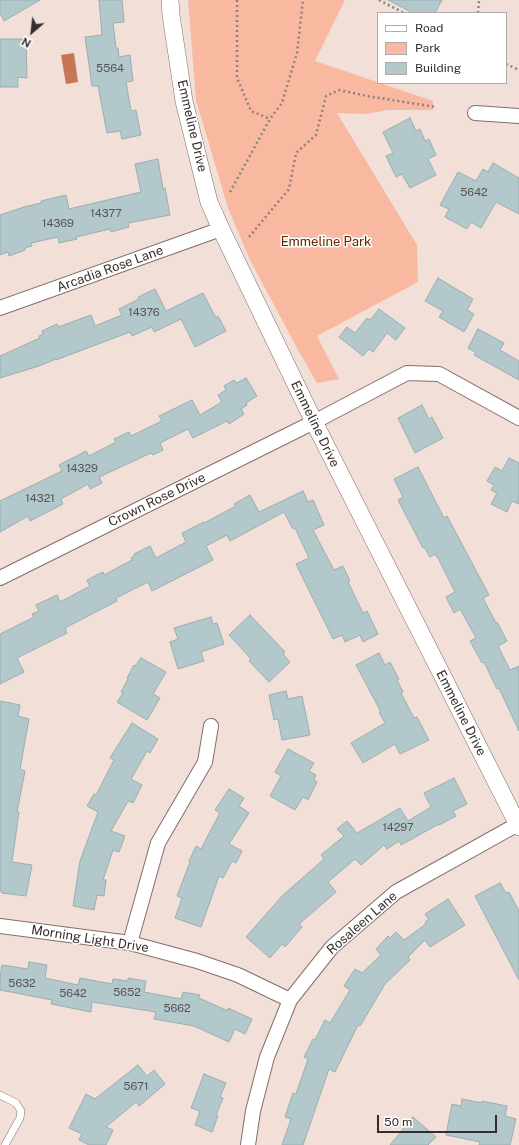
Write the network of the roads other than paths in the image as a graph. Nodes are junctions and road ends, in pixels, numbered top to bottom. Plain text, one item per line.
1 (170, 0) edge
2 (475, 112) dead end
3 (519, 116) edge
4 (220, 229) junction
5 (0, 308) edge
6 (519, 418) edge
7 (314, 422) junction
8 (0, 578) edge
9 (211, 726) dead end
10 (518, 826) edge
11 (0, 926) edge
12 (130, 943) junction
13 (290, 1000) junction
14 (0, 1095) edge
15 (5, 1145) edge
16 (248, 1145) edge

1 - 4 street, Emmeline Drive
2 - 3 street
4 - 5 street, Arcadia Rose Lane
4 - 7 street, Emmeline Drive
6 - 7 street, Crown Rose Drive
7 - 8 street, Crown Rose Drive
7 - 10 street, Emmeline Drive
9 - 12 street
10 - 13 street, Rosaleen Lane
11 - 12 street, Morning Light Drive
12 - 13 street, Morning Light Drive
13 - 16 street, Rosaleen Lane
14 - 15 lane

